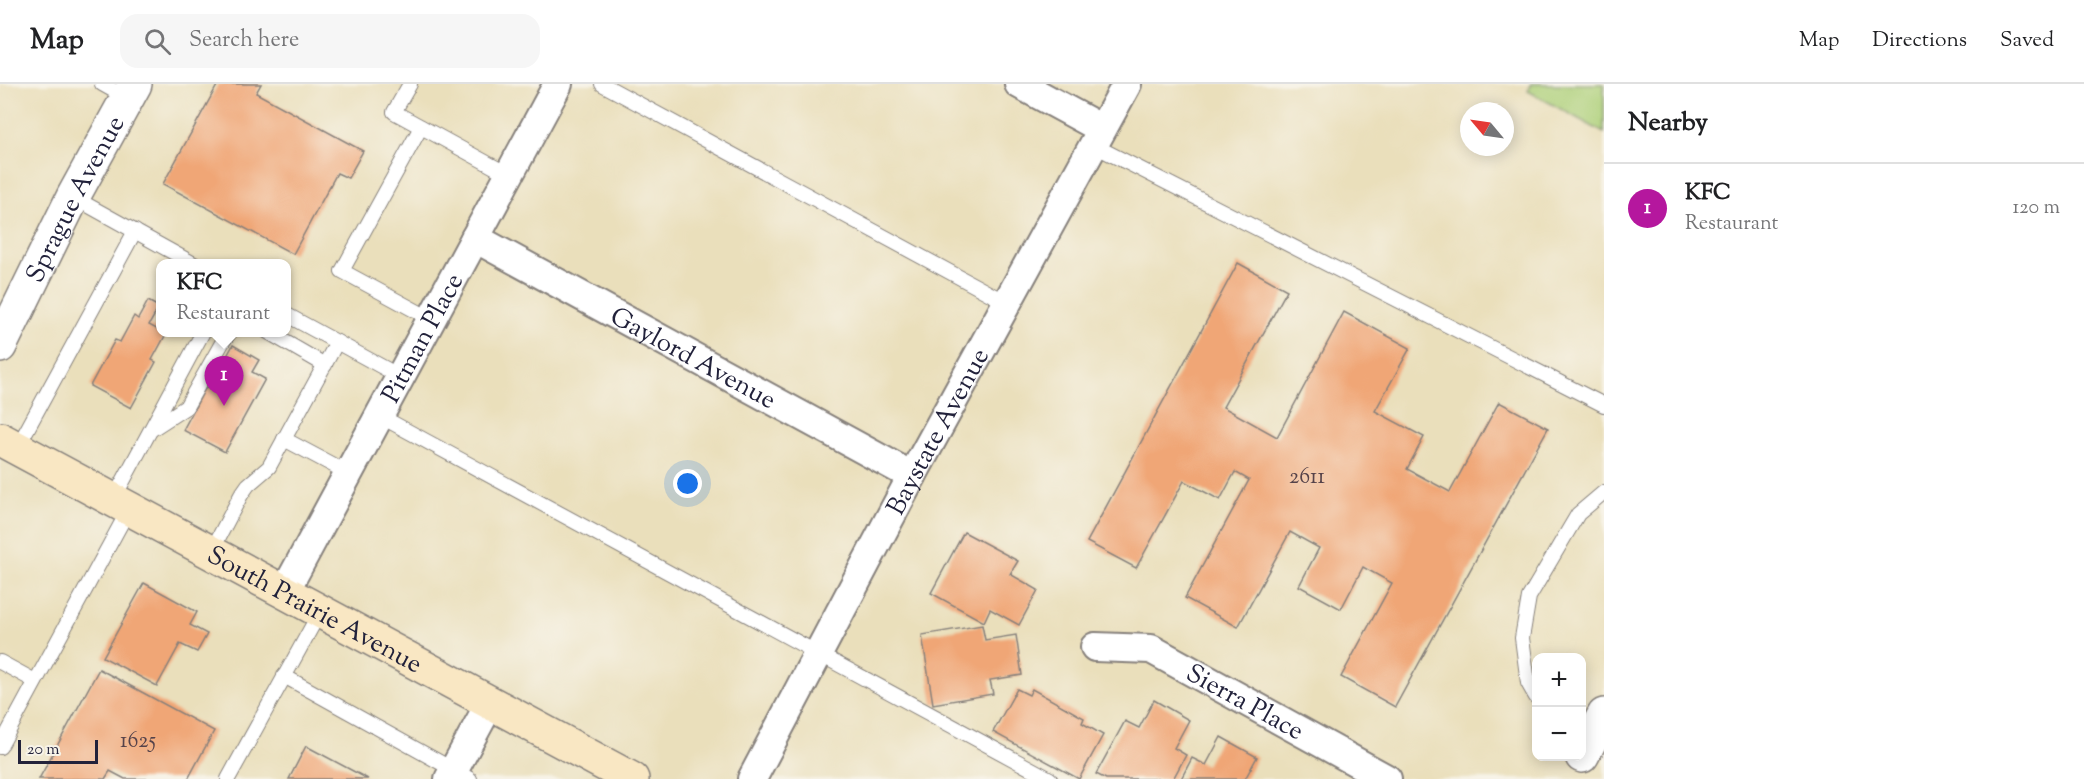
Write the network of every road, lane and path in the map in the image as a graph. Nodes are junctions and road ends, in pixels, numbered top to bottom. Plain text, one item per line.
1 (410, 84) edge
2 (558, 84) edge
3 (602, 84) edge
4 (1019, 84) edge
5 (1127, 84) edge
6 (121, 89) edge
7 (421, 127) junction
8 (1097, 137) junction
9 (509, 175) junction
10 (73, 197) junction
11 (135, 231) junction
12 (475, 238) junction
13 (185, 259) edge
14 (1007, 303) junction
15 (291, 317) edge
16 (431, 319) junction
17 (201, 337) edge
18 (227, 337) edge
19 (275, 337) edge
20 (337, 342) junction
21 (0, 346) edge
22 (325, 365) junction
23 (399, 376) junction
24 (1604, 405) edge
25 (378, 415) junction
26 (150, 430) junction
27 (284, 439) junction
28 (9, 444) edge
29 (348, 473) junction
30 (912, 476) junction
31 (1604, 492) edge
32 (121, 504) junction
33 (211, 552) junction
34 (285, 591) junction
35 (321, 610) junction
36 (1095, 647) dead end
37 (818, 654) junction
38 (0, 662) edge
39 (284, 676) junction
40 (35, 681) junction
41 (1532, 690) edge
42 (490, 702) junction
43 (1604, 715) edge
44 (1586, 743) edge
45 (0, 747) edge
46 (1577, 761) edge
47 (457, 776) edge
48 (228, 779) edge
49 (632, 779) edge
50 (752, 779) edge
51 (1050, 779) edge
52 (1387, 779) edge
53 (1569, 779) edge

1 - 7 lane
2 - 9 street, Pitman Place
3 - 14 lane
4 - 8 street
5 - 8 street, Baystate Avenue
6 - 10 street, Sprague Avenue
7 - 9 lane
7 - 16 lane
8 - 14 street, Baystate Avenue
8 - 24 lane
9 - 12 street, Pitman Place
10 - 11 lane
10 - 21 street, Sprague Avenue
11 - 13 lane
11 - 28 lane
12 - 16 street, Pitman Place
12 - 30 street, Gaylord Avenue
14 - 30 street, Baystate Avenue
15 - 20 lane
16 - 23 street, Pitman Place
17 - 26 lane
18 - 26 lane
19 - 22 lane
20 - 22 lane
20 - 23 lane
22 - 27 lane
23 - 25 street, Pitman Place
25 - 29 street, Pitman Place
25 - 37 lane
26 - 32 lane
27 - 29 lane
27 - 33 lane
28 - 32 main road, South Prairie Avenue
29 - 34 street, Pitman Place
30 - 37 street, Baystate Avenue
31 - 41 lane
32 - 33 main road, South Prairie Avenue
32 - 40 lane
33 - 34 main road, South Prairie Avenue
34 - 35 main road, South Prairie Avenue
35 - 39 lane
35 - 42 main road, South Prairie Avenue
36 - 52 street, Sierra Place
37 - 50 street, Baystate Avenue
37 - 51 lane
38 - 40 lane
39 - 47 lane
39 - 48 lane
40 - 45 lane
42 - 47 street
42 - 49 main road, South Prairie Avenue
43 - 44 street
46 - 53 street

